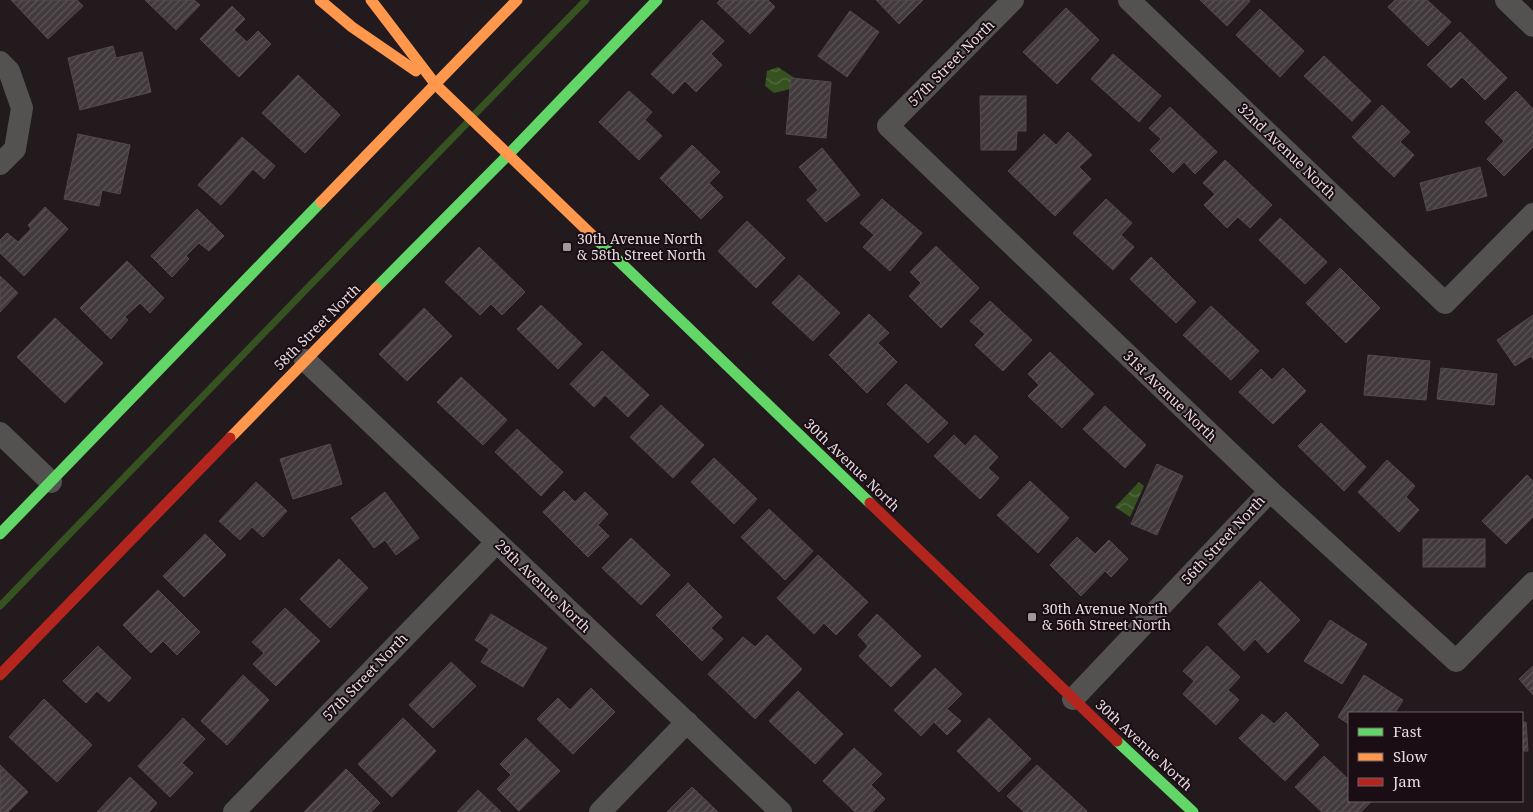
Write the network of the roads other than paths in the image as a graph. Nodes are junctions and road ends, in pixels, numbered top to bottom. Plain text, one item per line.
1 (320, 0) edge
2 (372, 0) edge
3 (517, 0) edge
4 (657, 0) edge
5 (1013, 0) edge
6 (1129, 0) edge
7 (1506, 0) edge
8 (1533, 26) edge
9 (0, 62) edge
10 (436, 85) junction
11 (888, 126) joint
12 (508, 155) junction
13 (0, 164) edge
14 (1533, 214) edge
15 (305, 360) junction
16 (0, 433) edge
17 (50, 482) junction
18 (1270, 490) junction
19 (0, 534) edge
20 (497, 542) junction
21 (1533, 583) edge
22 (0, 675) edge
23 (1073, 699) junction
24 (687, 722) junction
25 (234, 812) edge
26 (600, 812) edge
27 (781, 812) edge
28 (1193, 812) edge

1 - 10 street
2 - 10 street
3 - 10 street
4 - 12 street, 58th Street North
5 - 11 street, 57th Street North
6 - 14 street, 32nd Avenue North
7 - 8 street
9 - 13 street
10 - 12 street, 30th Avenue North
10 - 17 street
11 - 18 street, 31st Avenue North
12 - 15 street, 58th Street North
12 - 23 street, 30th Avenue North
15 - 20 street, 29th Avenue North
15 - 22 street, 58th Street North
16 - 17 street
17 - 19 street
18 - 21 street, 31st Avenue North
18 - 23 street, 56th Street North
20 - 24 street, 29th Avenue North
20 - 25 street, 57th Street North
23 - 28 street, 30th Avenue North
24 - 26 street
24 - 27 street, 29th Avenue North

